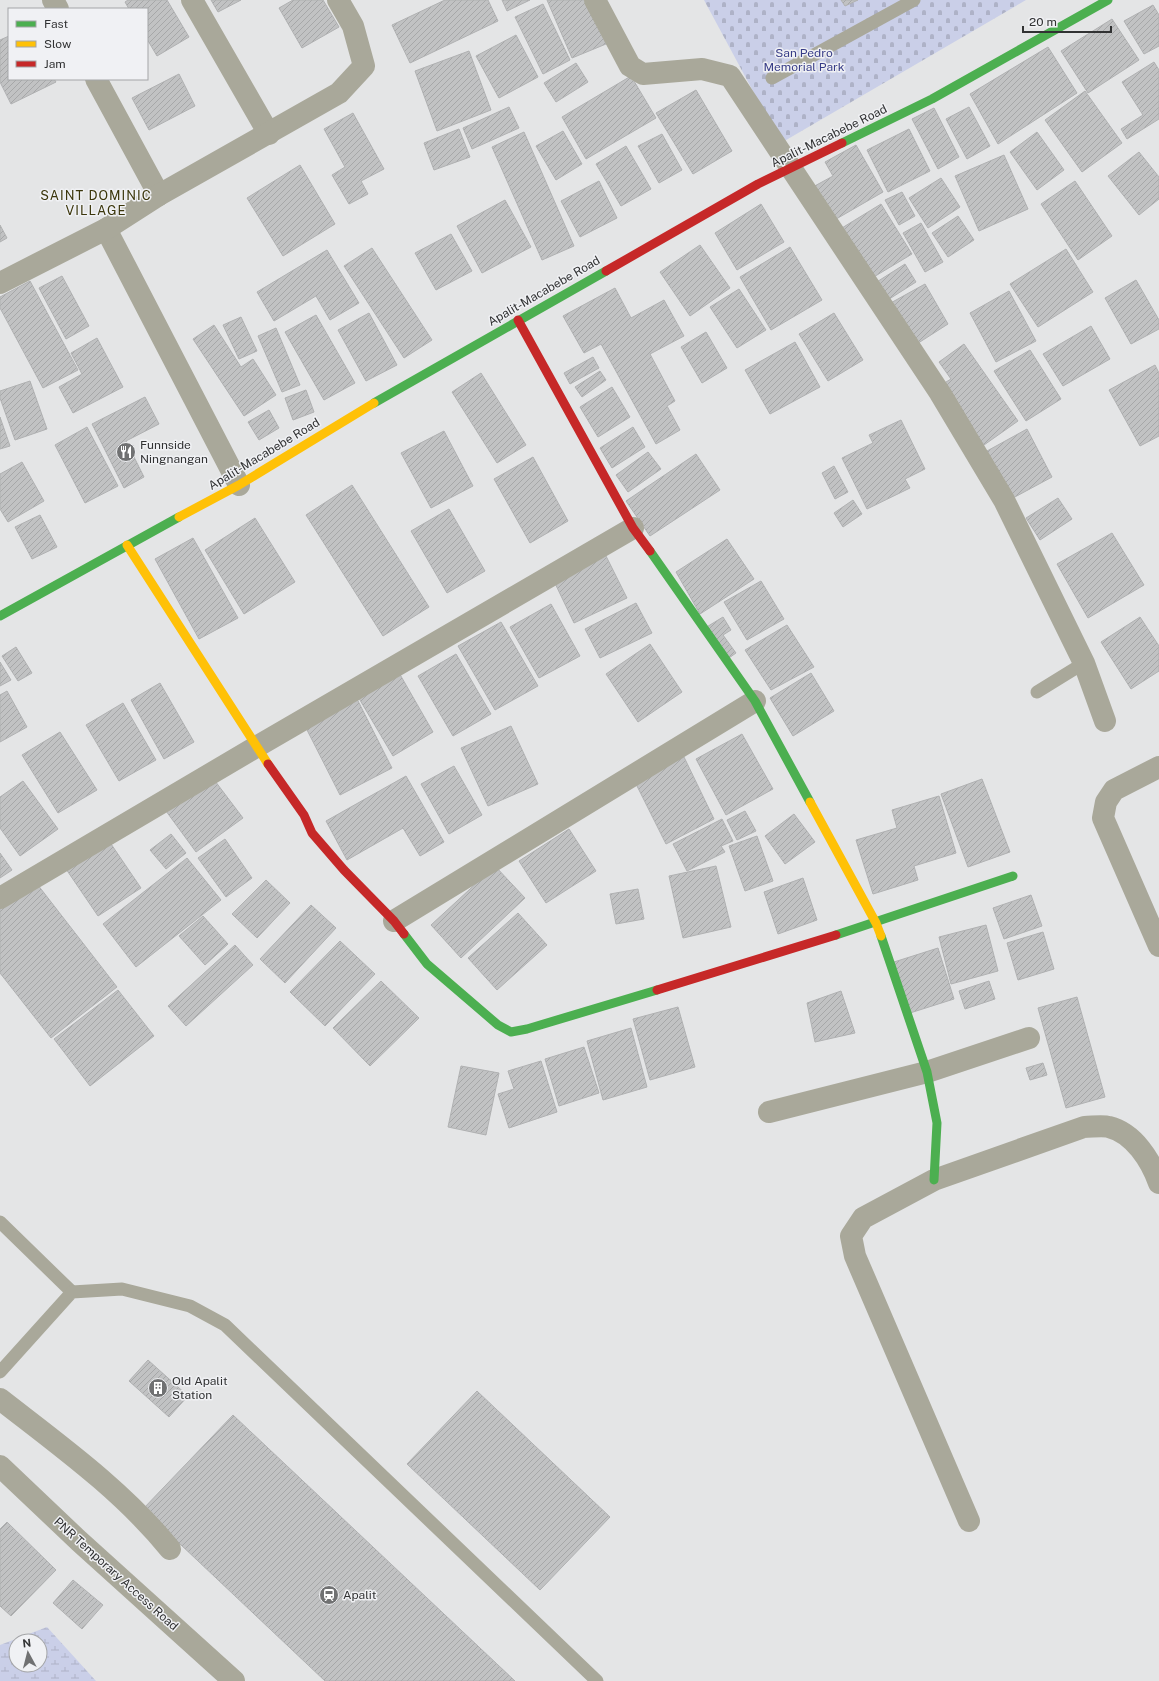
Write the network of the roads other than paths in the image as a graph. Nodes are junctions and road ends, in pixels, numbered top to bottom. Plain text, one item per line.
1 (192, 0) edge
2 (338, 0) edge
3 (595, 0) edge
4 (914, 0) edge
5 (1108, 0) edge
6 (772, 78) dead end
7 (97, 80) edge
8 (269, 134) junction
9 (790, 169) junction
10 (159, 195) junction
11 (106, 229) junction
12 (0, 283) edge
13 (518, 320) junction
14 (239, 485) junction
15 (633, 528) junction
16 (127, 545) junction
17 (0, 616) edge
18 (1084, 664) junction
19 (1038, 692) dead end
20 (755, 701) junction
21 (1105, 721) dead end
22 (256, 747) junction
23 (1159, 767) edge
24 (1013, 876) dead end
25 (0, 898) edge
26 (394, 921) junction
27 (876, 923) junction
28 (1159, 946) edge
29 (1029, 1038) dead end
30 (927, 1072) junction
31 (769, 1112) dead end
32 (1157, 1173) edge
33 (934, 1180) junction
34 (0, 1222) edge
35 (72, 1292) junction
36 (0, 1372) edge
37 (0, 1399) edge
38 (0, 1466) edge
39 (969, 1521) dead end
40 (170, 1548) dead end
41 (234, 1681) edge
42 (597, 1681) edge

1 - 8 street
2 - 8 street
3 - 9 street
4 - 6 lane
5 - 9 street, Apalit-Macabebe Road
7 - 10 street
8 - 10 street
9 - 13 street, Apalit-Macabebe Road
9 - 18 street
10 - 11 street
11 - 12 street
11 - 14 street
13 - 14 street, Apalit-Macabebe Road
13 - 15 street
14 - 16 street, Apalit-Macabebe Road
15 - 20 street
15 - 22 street
16 - 17 street, Apalit-Macabebe Road
16 - 22 street
18 - 19 lane
18 - 21 street
20 - 26 street
20 - 27 street
22 - 25 street
22 - 26 street
23 - 28 street
24 - 27 street
26 - 27 street
27 - 30 street
29 - 30 street
30 - 31 street
30 - 33 street
32 - 33 street
33 - 39 street
34 - 35 lane
35 - 36 lane
35 - 42 lane
37 - 40 street
38 - 41 street, PNR Temporary Access Road

